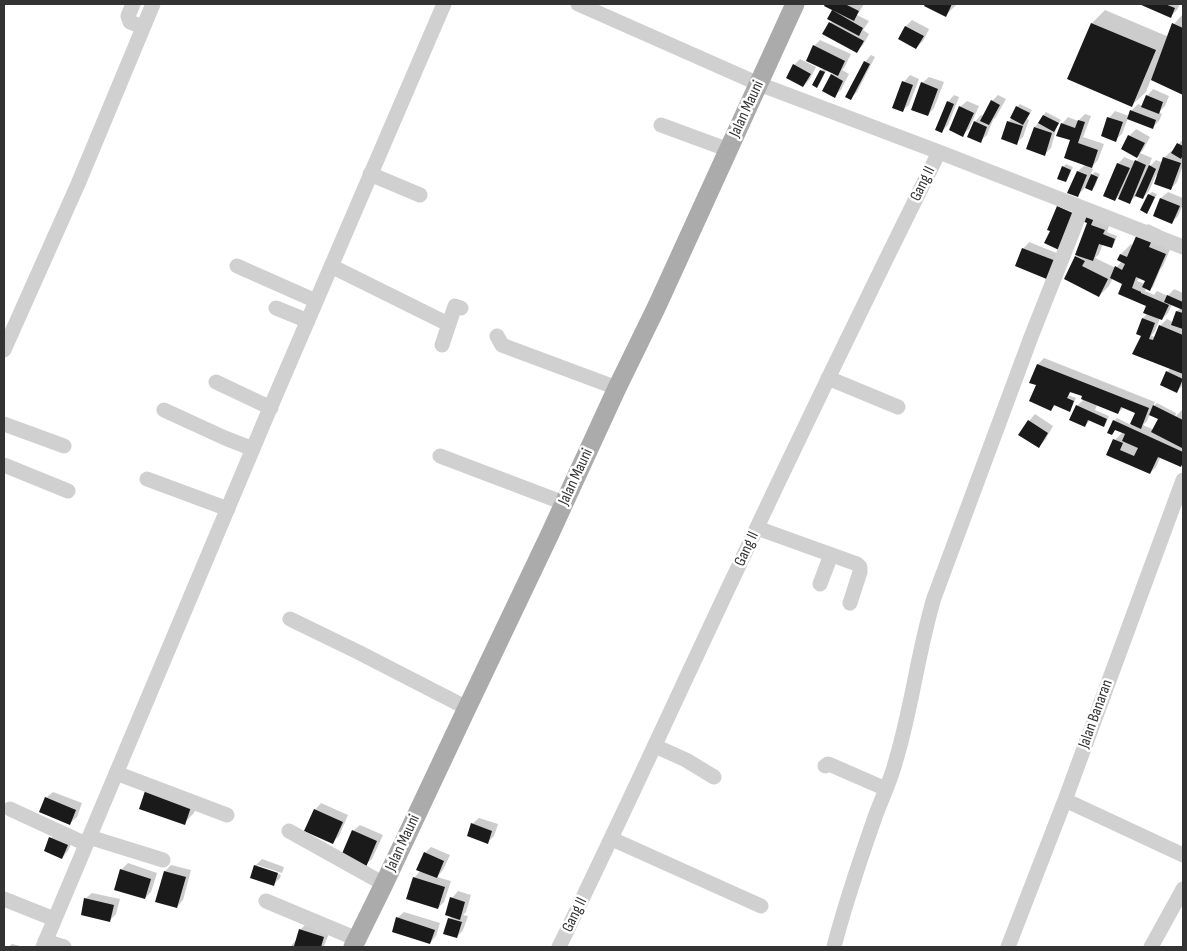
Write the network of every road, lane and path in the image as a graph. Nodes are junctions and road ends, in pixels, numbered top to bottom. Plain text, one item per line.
1 (133, 4) edge
2 (153, 4) edge
3 (444, 4) edge
4 (578, 4) edge
5 (795, 4) edge
6 (143, 27) junction
7 (759, 84) junction
8 (661, 125) dead end
9 (729, 150) junction
10 (939, 152) junction
11 (370, 174) junction
12 (420, 195) dead end
13 (1082, 208) junction
14 (1183, 248) edge
15 (237, 266) dead end
16 (331, 266) junction
17 (316, 301) junction
18 (276, 308) dead end
19 (461, 308) dead end
20 (308, 321) junction
21 (448, 324) junction
22 (497, 336) dead end
23 (442, 345) dead end
24 (4, 348) edge
25 (828, 378) junction
26 (216, 382) dead end
27 (617, 388) junction
28 (898, 407) dead end
29 (271, 408) junction
30 (164, 410) dead end
31 (4, 424) edge
32 (64, 446) dead end
33 (253, 448) junction
34 (440, 456) dead end
35 (4, 465) edge
36 (147, 479) dead end
37 (1183, 480) edge
38 (68, 492) dead end
39 (564, 504) junction
40 (1179, 505) edge
41 (228, 509) junction
42 (757, 528) junction
43 (831, 555) junction
44 (820, 584) dead end
45 (850, 603) dead end
46 (290, 620) dead end
47 (467, 708) junction
48 (655, 746) junction
49 (825, 766) dead end
50 (116, 773) junction
51 (714, 777) dead end
52 (886, 789) junction
53 (1065, 800) junction
54 (10, 809) dead end
55 (227, 815) dead end
56 (289, 831) dead end
57 (612, 839) junction
58 (88, 840) junction
59 (1183, 855) edge
60 (163, 860) dead end
61 (384, 884) junction
62 (1183, 889) edge
63 (4, 900) edge
64 (266, 901) dead end
65 (761, 906) dead end
66 (54, 919) junction
67 (355, 943) edge
68 (44, 944) edge
69 (64, 947) edge
70 (559, 947) edge
71 (834, 947) edge
72 (1008, 947) edge
73 (1151, 947) edge

1 - 6 street
2 - 6 street
3 - 11 street
4 - 7 street
5 - 7 main road, Jalan Mauni
6 - 24 street
7 - 9 main road, Jalan Mauni
7 - 10 street
8 - 9 street
9 - 27 main road, Jalan Mauni
10 - 13 street
10 - 25 street, Gang II
11 - 12 street
11 - 16 street
13 - 14 street
13 - 52 street
15 - 17 street
16 - 17 street
16 - 21 street
17 - 20 street
18 - 20 street
19 - 21 street
20 - 29 street
21 - 23 street
22 - 27 street
25 - 28 street
25 - 42 street, Gang II
26 - 29 street
27 - 39 main road, Jalan Mauni
29 - 33 street
30 - 33 street
31 - 32 street
33 - 41 street
34 - 39 street
35 - 38 street
36 - 41 street
37 - 40 street, Jalan Banaran
39 - 47 main road, Jalan Mauni
40 - 53 street, Jalan Banaran
41 - 50 street
42 - 43 street
42 - 48 street, Gang II
43 - 44 street
43 - 45 street
46 - 47 street
47 - 61 main road, Jalan Mauni
48 - 51 street
48 - 57 street, Gang II
49 - 52 street
50 - 55 street
50 - 58 street
52 - 71 street
53 - 59 street
53 - 72 street, Jalan Banaran
54 - 58 street
56 - 61 street
57 - 65 street
57 - 70 street, Gang II
58 - 60 street
58 - 66 street
61 - 67 main road, Jalan Mauni
62 - 73 street
63 - 66 street
64 - 67 street
66 - 68 street
68 - 69 street

